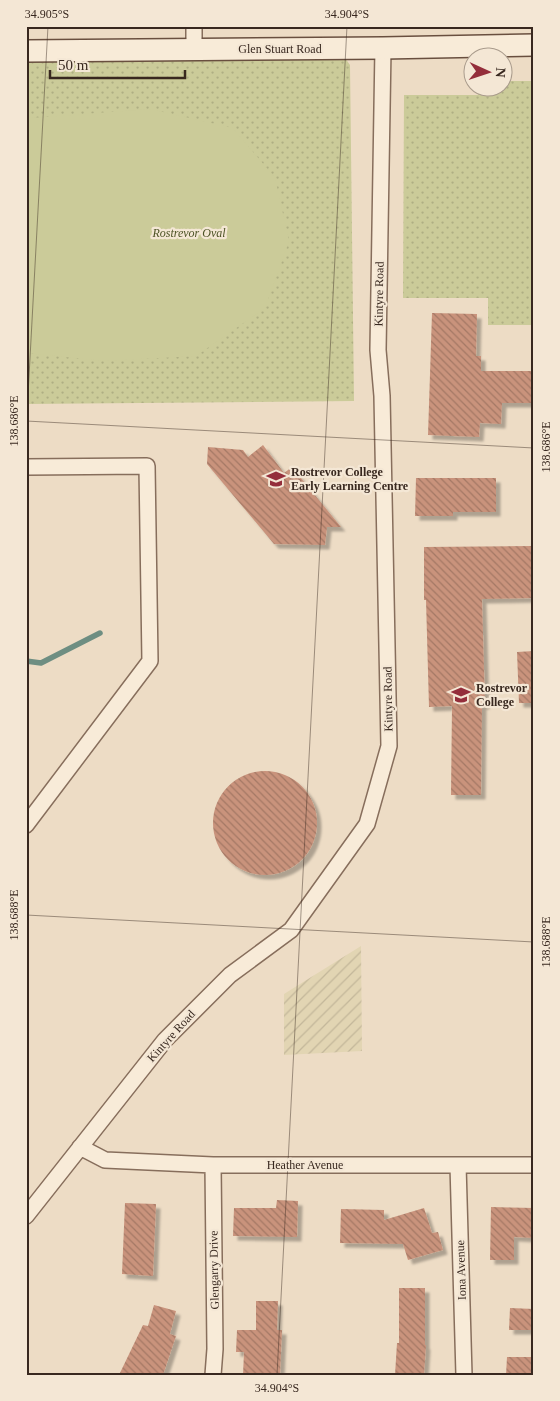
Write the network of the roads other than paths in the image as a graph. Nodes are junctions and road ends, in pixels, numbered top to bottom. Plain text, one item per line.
1 (194, 26) edge
2 (534, 45) edge
3 (384, 48) junction
4 (194, 49) junction
5 (26, 51) edge
6 (26, 467) edge
7 (26, 825) edge
8 (80, 1147) junction
9 (534, 1164) edge
10 (213, 1165) junction
11 (458, 1165) junction
12 (26, 1216) edge
13 (213, 1375) edge
14 (464, 1375) edge

1 - 4 street
2 - 3 street, Glen Stuart Road
3 - 4 street, Glen Stuart Road
3 - 8 street, Kintyre Road
4 - 5 street, Glen Stuart Road
6 - 7 street
8 - 10 street, Heather Avenue
8 - 12 street, Kintyre Road
9 - 11 street, Heather Avenue
10 - 11 street, Heather Avenue
10 - 13 street, Glengarry Drive
11 - 14 street, Iona Avenue

